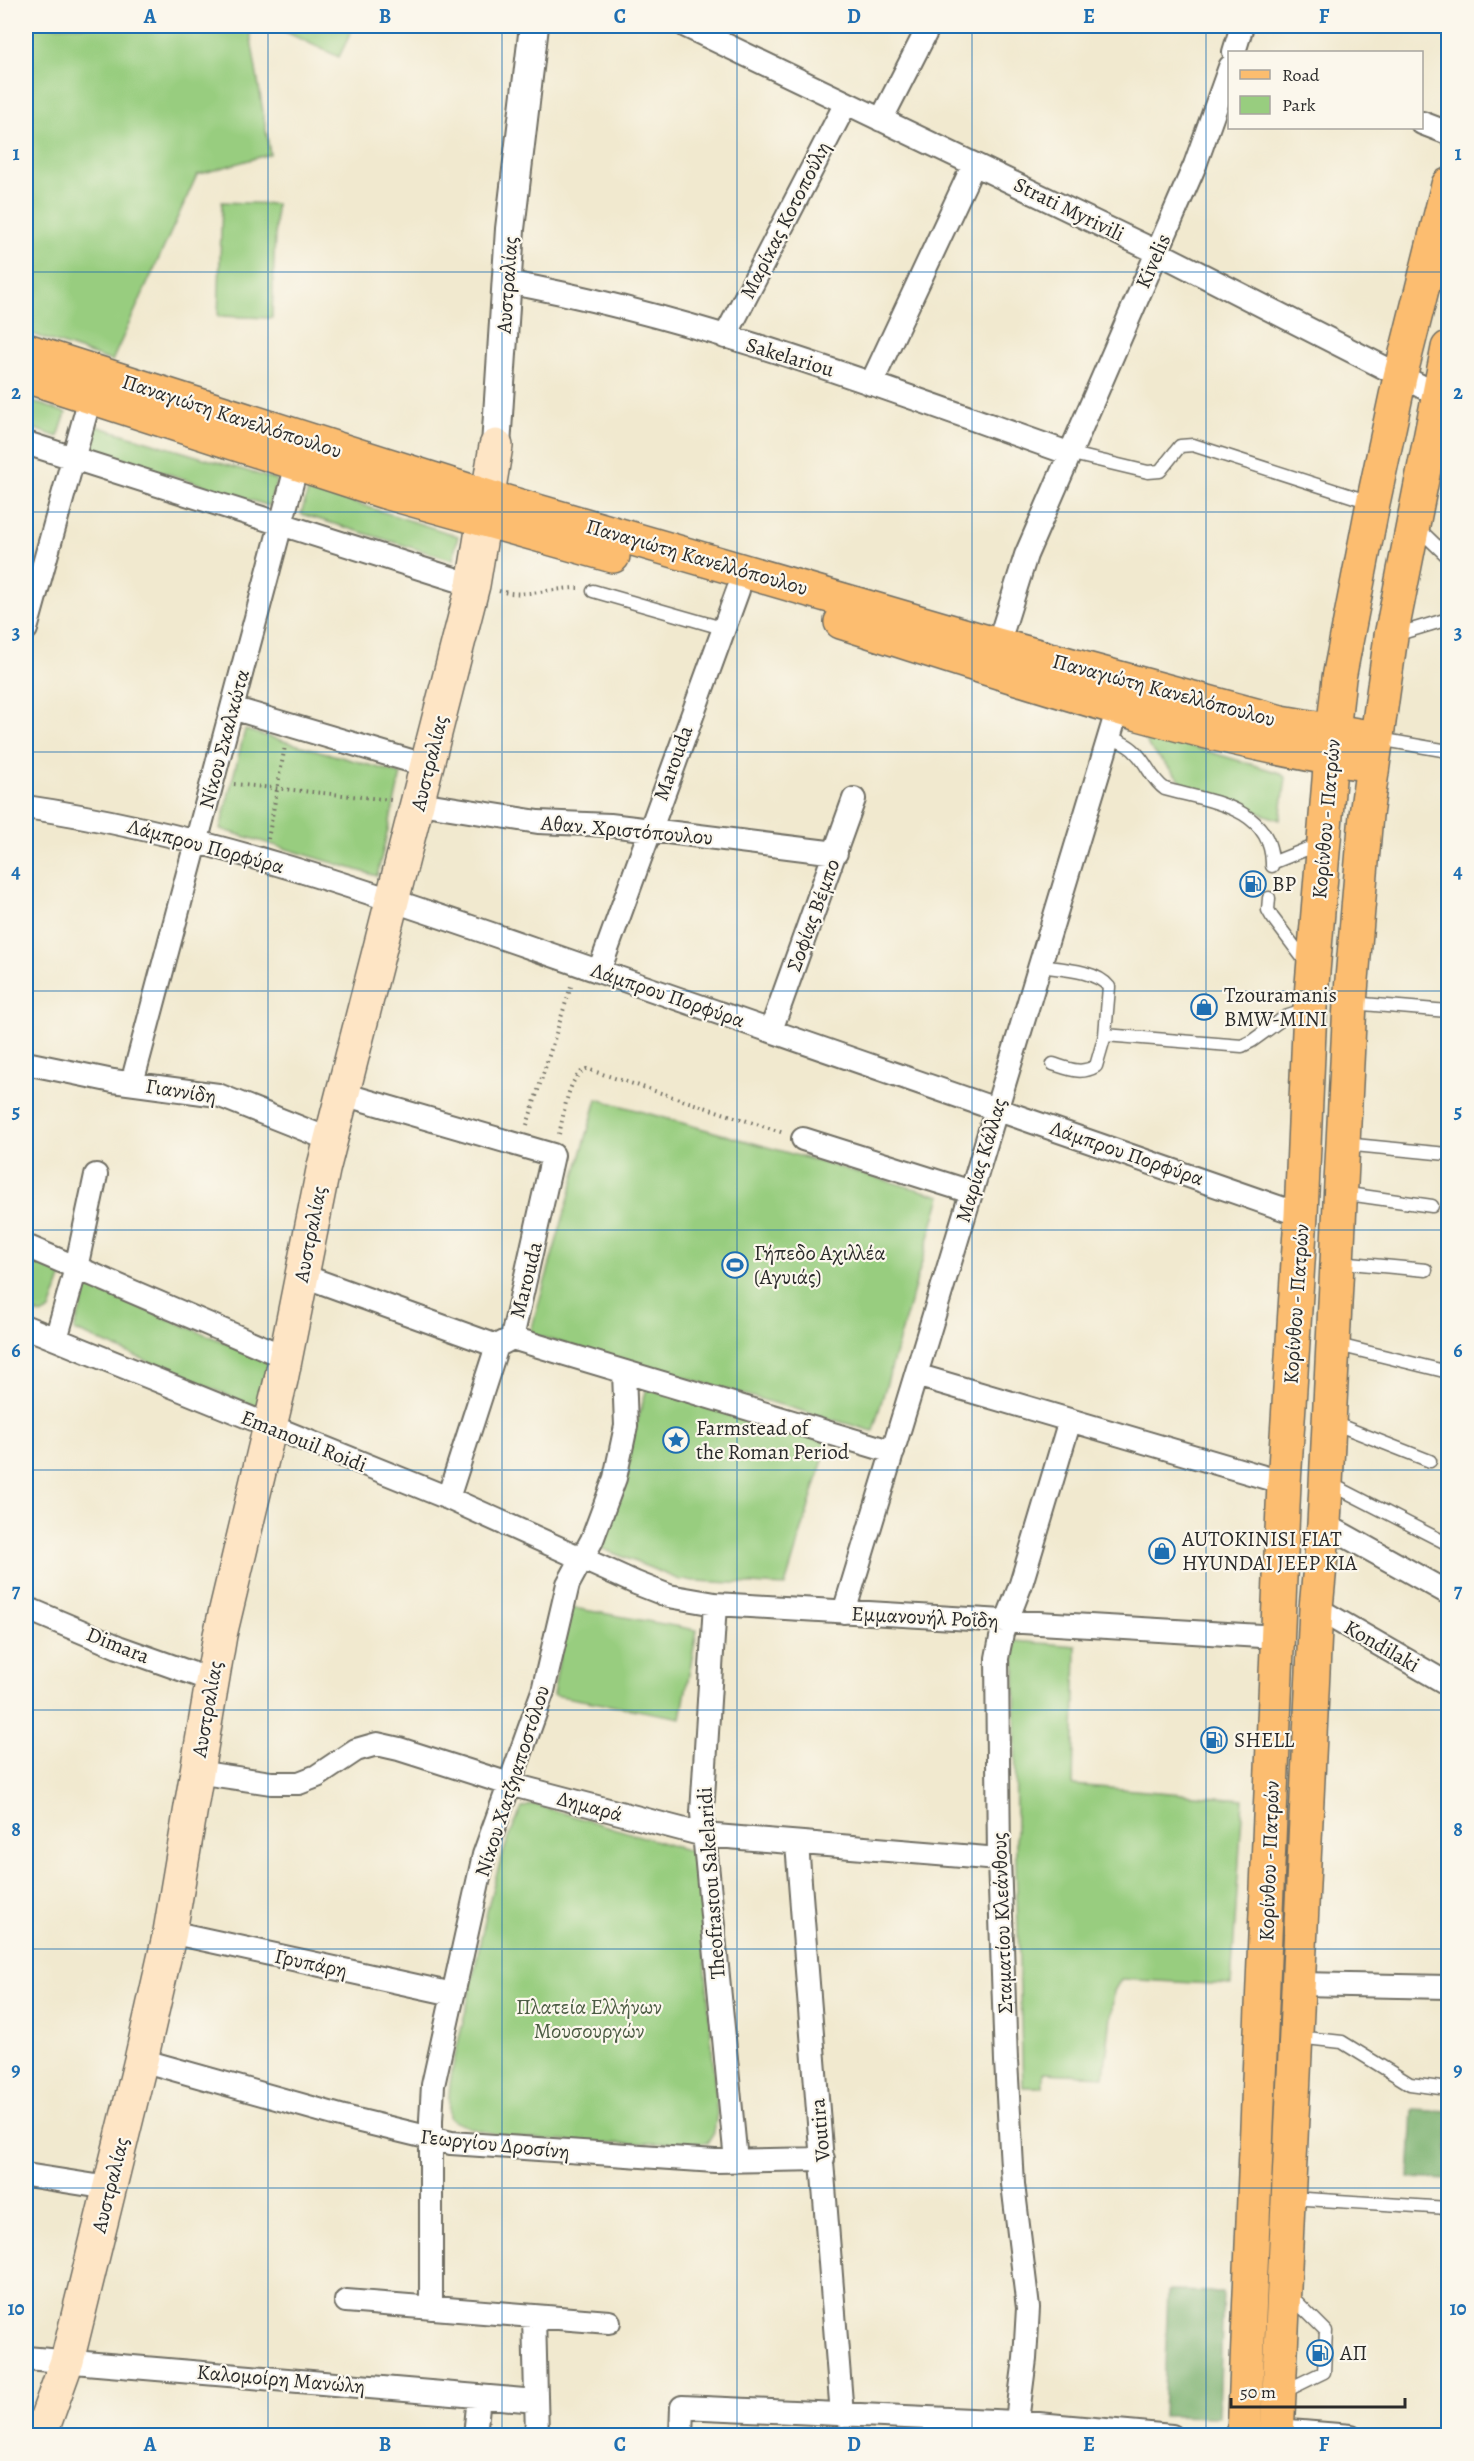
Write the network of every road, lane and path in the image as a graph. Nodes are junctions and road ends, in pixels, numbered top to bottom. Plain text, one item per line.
1 (534, 26) edge
2 (686, 26) edge
3 (929, 26) edge
4 (1242, 26) edge
5 (1234, 51) edge
6 (1228, 73) edge
7 (846, 103) junction
8 (881, 120) junction
9 (1423, 123) edge
10 (1449, 133) edge
11 (974, 164) junction
12 (1449, 185) edge
13 (1157, 252) junction
14 (506, 282) junction
15 (725, 337) junction
16 (1449, 348) edge
17 (26, 350) edge
18 (26, 376) edge
19 (1400, 377) junction
20 (871, 384) junction
21 (90, 398) junction
22 (1443, 398) edge
23 (26, 443) edge
24 (496, 446) joint
25 (1068, 453) junction
26 (73, 459) junction
27 (297, 464) junction
28 (1372, 503) junction
29 (487, 509) junction
30 (1413, 522) junction
31 (281, 525) junction
32 (1449, 557) edge
33 (473, 585) junction
34 (738, 590) junction
35 (593, 591) joint
36 (1449, 619) edge
37 (722, 628) junction
38 (26, 629) edge
39 (1391, 636) junction
40 (998, 645) junction
41 (232, 708) junction
42 (1114, 722) junction
43 (289, 725) junction
44 (1331, 745) junction
45 (1449, 751) edge
46 (1373, 752) junction
47 (428, 766) junction
48 (213, 781) junction
49 (278, 790) junction
50 (854, 799) dead end
51 (419, 803) junction
52 (26, 807) edge
53 (649, 829) junction
54 (197, 840) junction
55 (1323, 843) junction
56 (836, 853) junction
57 (264, 860) junction
58 (1269, 898) dead end
59 (394, 900) junction
60 (1040, 966) junction
61 (588, 967) junction
62 (1313, 972) junction
63 (1350, 1003) junction
64 (1310, 1008) junction
65 (1449, 1011) edge
66 (771, 1030) junction
67 (1105, 1035) junction
68 (26, 1063) edge
69 (1053, 1064) dead end
70 (132, 1083) junction
71 (343, 1094) junction
72 (996, 1107) junction
73 (803, 1139) joint
74 (331, 1140) junction
75 (1343, 1144) junction
76 (521, 1145) junction
77 (1447, 1154) edge
78 (554, 1155) junction
79 (96, 1175) dead end
80 (971, 1192) junction
81 (1340, 1193) junction
82 (1432, 1206) dead end
83 (1301, 1215) junction
84 (26, 1246) edge
85 (1338, 1262) junction
86 (76, 1268) junction
87 (1426, 1270) dead end
88 (301, 1275) junction
89 (26, 1327) edge
90 (56, 1340) junction
91 (505, 1342) junction
92 (1333, 1344) junction
93 (285, 1357) junction
94 (624, 1372) junction
95 (1449, 1372) edge
96 (916, 1376) junction
97 (1070, 1420) junction
98 (1328, 1421) junction
99 (270, 1427) junction
100 (893, 1452) junction
101 (1430, 1461) dead end
102 (1325, 1481) junction
103 (1284, 1483) junction
104 (448, 1498) junction
105 (1324, 1524) junction
106 (1449, 1544) edge
107 (581, 1557) junction
108 (1449, 1593) edge
109 (715, 1604) junction
110 (26, 1608) edge
111 (1316, 1608) junction
112 (844, 1612) junction
113 (1006, 1621) junction
114 (1278, 1637) junction
115 (211, 1680) junction
116 (1449, 1684) edge
117 (196, 1772) junction
118 (509, 1784) junction
119 (704, 1835) junction
120 (797, 1844) junction
121 (999, 1859) junction
122 (170, 1932) junction
123 (1300, 1984) junction
124 (1449, 1987) edge
125 (453, 1994) junction
126 (1298, 2037) junction
127 (141, 2060) junction
128 (1449, 2089) edge
129 (430, 2139) junction
130 (823, 2159) junction
131 (736, 2161) junction
132 (26, 2175) edge
133 (109, 2188) junction
134 (1289, 2198) junction
135 (1449, 2208) edge
136 (1284, 2289) junction
137 (346, 2301) dead end
138 (431, 2308) junction
139 (534, 2316) junction
140 (609, 2322) dead end
141 (26, 2358) edge
142 (67, 2361) junction
143 (1279, 2394) junction
144 (479, 2396) junction
145 (536, 2401) junction
146 (842, 2415) junction
147 (1016, 2429) edge
148 (1277, 2433) edge
149 (40, 2436) edge
150 (475, 2436) edge
151 (537, 2436) edge
152 (681, 2436) edge
153 (1172, 2436) edge
154 (1244, 2436) edge
155 (1351, 2436) edge

1 - 14 street, Αυστραλίας
2 - 7 street, Strati Myrivili
3 - 8 street
4 - 5 street
6 - 13 street, Kivelis
7 - 8 street, Strati Myrivili
7 - 15 street, Μαρίκας Κοτοπούλη
8 - 11 street, Strati Myrivili
9 - 10 street
11 - 13 street, Strati Myrivili
11 - 20 street
12 - 19 main road, Κορίνθου - Πατρών
13 - 19 street, Strati Myrivili
13 - 25 street, Kivelis
14 - 15 street, Sakelariou
14 - 24 street, Αυστραλίας
15 - 20 street, Sakelariou
16 - 22 main road, Κορίνθου - Πατρών
17 - 29 main road, Παναγιώτη Κανελλόπουλου
18 - 21 main road, Παναγιώτη Κανελλόπουλου
19 - 22 street, Strati Myrivili
19 - 28 main road, Κορίνθου - Πατρών
20 - 25 street, Sakelariou
21 - 26 street
21 - 27 main road, Παναγιώτη Κανελλόπουλου
22 - 30 main road, Κορίνθου - Πατρών
23 - 26 street
24 - 29 main road, Αυστραλίας
25 - 28 lane
25 - 40 street, Kivelis
26 - 31 street
26 - 38 street
27 - 29 main road, Παναγιώτη Κανελλόπουλου
27 - 31 street, Νίκου Σκαλκώτα
28 - 44 main road, Κορίνθου - Πατρών
29 - 33 main road, Αυστραλίας
29 - 34 main road, Παναγιώτη Κανελλόπουλου
29 - 40 main road, Παναγιώτη Κανελλόπουλου
30 - 32 lane
30 - 39 main road, Κορίνθου - Πατρών
31 - 33 street
31 - 41 street, Νίκου Σκαλκώτα
33 - 35 path
33 - 47 main road, Αυστραλίας
34 - 37 street, Marouda
34 - 42 main road, Παναγιώτη Κανελλόπουλου
35 - 37 lane
36 - 39 lane
37 - 53 street, Marouda
39 - 46 main road, Κορίνθου - Πατρών
40 - 44 main road, Παναγιώτη Κανελλόπουλου
41 - 43 street
41 - 48 street, Νίκου Σκαλκώτα
42 - 44 main road, Παναγιώτη Κανελλόπουλου
42 - 55 lane
42 - 60 street, Μαρίας Κάλλας
43 - 47 street
43 - 49 path
44 - 46 main road, Παναγιώτη Κανελλόπουλου
44 - 55 main road, Κορίνθου - Πατρών
45 - 46 lane
46 - 63 main road, Κορίνθου - Πατρών
47 - 51 main road, Αυστραλίας
48 - 49 path
48 - 54 street, Νίκου Σκαλκώτα
49 - 51 path
49 - 57 path
50 - 56 street, Σοφίας Βέμπο
51 - 53 street, Αθαν. Χριστόπουλου
51 - 59 main road, Αυστραλίας
52 - 54 street, Λάμπρου Πορφύρα
53 - 56 street, Αθαν. Χριστόπουλου
53 - 61 street, Marouda
54 - 57 street, Λάμπρου Πορφύρα
54 - 70 street, Νίκου Σκαλκώτα
55 - 62 main road, Κορίνθου - Πατρών
56 - 66 street, Σοφίας Βέμπο
57 - 59 street, Λάμπρου Πορφύρα
58 - 62 lane
59 - 61 street, Λάμπρου Πορφύρα
59 - 71 main road, Αυστραλίας
60 - 67 lane
60 - 72 street, Μαρίας Κάλλας
61 - 66 street, Λάμπρου Πορφύρα
61 - 76 path
62 - 64 main road, Κορίνθου - Πατρών
63 - 65 lane
63 - 75 main road, Κορίνθου - Πατρών
64 - 67 lane
64 - 83 main road, Κορίνθου - Πατρών
66 - 72 street, Λάμπρου Πορφύρα
67 - 69 lane
68 - 70 street, Γιαννίδη
70 - 74 street, Γιαννίδη
71 - 74 main road, Αυστραλίας
71 - 76 street
72 - 80 street, Μαρίας Κάλλας
72 - 83 street, Λάμπρου Πορφύρα
73 - 78 path
73 - 80 street
74 - 88 main road, Αυστραλίας
75 - 77 lane
75 - 81 main road, Κορίνθου - Πατρών
76 - 78 street
78 - 91 street, Marouda
79 - 86 street
80 - 96 street, Μαρίας Κάλλας
81 - 82 lane
81 - 85 main road, Κορίνθου - Πατρών
83 - 103 main road, Κορίνθου - Πατρών
84 - 86 street
85 - 87 lane
85 - 92 main road, Κορίνθου - Πατρών
86 - 90 street
86 - 93 street
88 - 91 street
88 - 93 main road, Αυστραλίας
89 - 90 street, Emanouil Roidi
90 - 99 street, Emanouil Roidi
91 - 94 street
91 - 104 street, Marouda
92 - 95 lane
92 - 98 main road, Κορίνθου - Πατρών
93 - 99 main road, Αυστραλίας
94 - 100 street
94 - 107 street, Νίκου Χατζηαποστόλου
96 - 97 street
96 - 100 street, Μαρίας Κάλλας
97 - 103 street
97 - 113 street, Σταματίου Κλεάνθους
98 - 101 lane
98 - 102 main road, Κορίνθου - Πατρών
99 - 104 street, Emanouil Roidi
99 - 115 main road, Αυστραλίας
100 - 112 street, Μαρίας Κάλλας
102 - 105 main road, Κορίνθου - Πατρών
102 - 106 lane
103 - 114 main road, Κορίνθου - Πατρών
104 - 107 street, Emanouil Roidi
105 - 108 street
105 - 111 main road, Κορίνθου - Πατρών
107 - 109 street, Εμμανουήλ Ροΐδη
107 - 118 street, Νίκου Χατζηαποστόλου
109 - 112 street, Εμμανουήλ Ροΐδη
109 - 119 street, Theofrastou Sakelaridi
110 - 115 street, Dimara
111 - 116 street, Kondilaki
111 - 123 main road, Κορίνθου - Πατρών
112 - 113 street, Εμμανουήλ Ροΐδη
113 - 114 street, Εμμανουήλ Ροΐδη
113 - 121 street, Σταματίου Κλεάνθους
114 - 154 main road, Κορίνθου - Πατρών
115 - 117 main road, Αυστραλίας
117 - 118 street, Δημαρά
117 - 122 main road, Αυστραλίας
118 - 119 street, Δημαρά
118 - 125 street, Νίκου Χατζηαποστόλου
119 - 120 street, Δημαρά
119 - 131 street, Theofrastou Sakelaridi
120 - 121 street, Δημαρά
120 - 130 street, Voutira
121 - 147 street, Σταματίου Κλεάνθους
122 - 125 street, Γρυπάρη
122 - 127 main road, Αυστραλίας
123 - 124 street
123 - 126 main road, Κορίνθου - Πατρών
125 - 129 street, Νίκου Χατζηαποστόλου
126 - 128 lane
126 - 134 main road, Κορίνθου - Πατρών
127 - 129 street, Γεωργίου Δροσίνη
127 - 133 main road, Αυστραλίας
129 - 131 street, Γεωργίου Δροσίνη
129 - 138 street, Νίκου Χατζηαποστόλου
130 - 131 street, Γεωργίου Δροσίνη
130 - 146 street, Voutira
132 - 133 street
133 - 142 main road, Αυστραλίας
134 - 135 lane
134 - 136 main road, Κορίνθου - Πατρών
136 - 143 main road, Κορίνθου - Πατρών
136 - 143 lane
137 - 138 street
138 - 139 street
139 - 140 street
139 - 145 street
141 - 142 street, Καλομοίρη Μανώλη
142 - 144 street, Καλομοίρη Μανώλη
142 - 149 main road, Αυστραλίας
143 - 148 main road, Κορίνθου - Πατρών
144 - 145 street, Καλομοίρη Μανώλη
144 - 150 street
145 - 151 street
146 - 147 street
146 - 152 street
147 - 153 street
148 - 155 street

